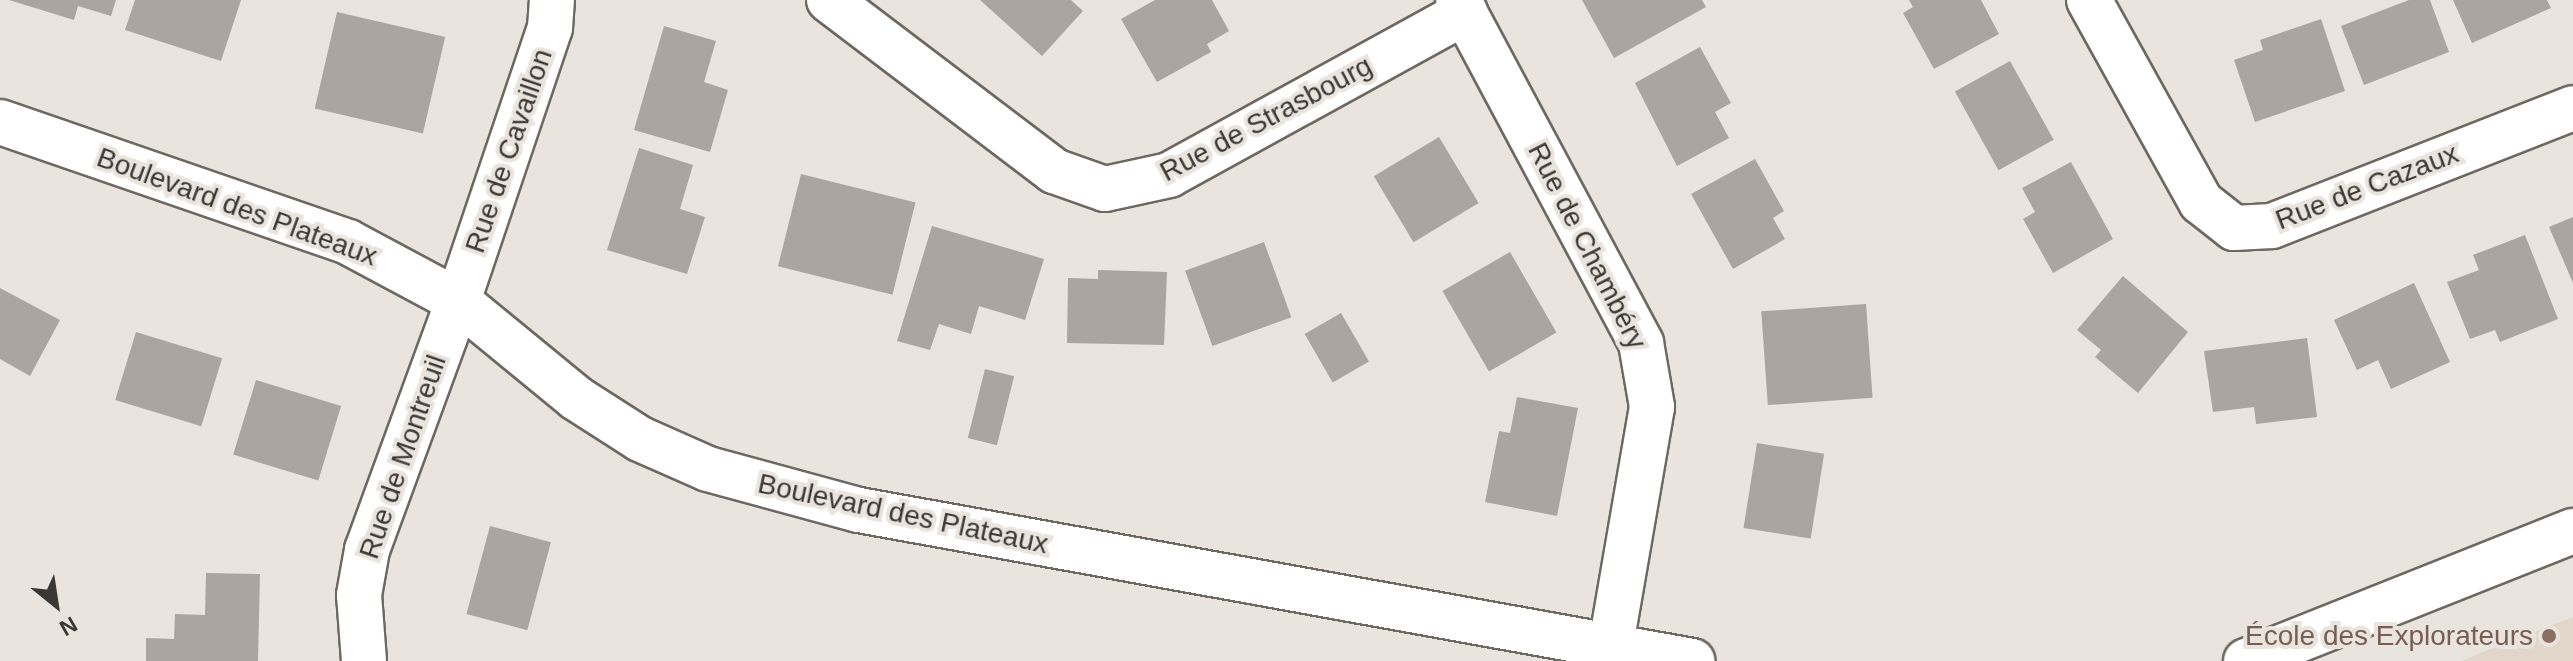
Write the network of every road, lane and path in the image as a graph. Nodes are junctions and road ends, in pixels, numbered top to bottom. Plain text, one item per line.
1 (552, 0) edge
2 (829, 0) edge
3 (2089, 0) edge
4 (1461, 6) edge
5 (2573, 108) edge
6 (0, 122) edge
7 (458, 301) junction
8 (2573, 531) edge
9 (1610, 651) junction
10 (364, 661) edge
11 (1692, 661) edge
12 (2246, 661) edge

1 - 7 street, Rue de Cavaillon
2 - 4 street, Rue de Strasbourg
3 - 5 street, Rue de Cazaux
4 - 9 street, Rue de Chambéry
6 - 7 street, Boulevard des Plateaux
7 - 9 street, Boulevard des Plateaux
7 - 10 street, Rue de Montreuil
8 - 12 street
9 - 11 street, Boulevard des Plateaux

